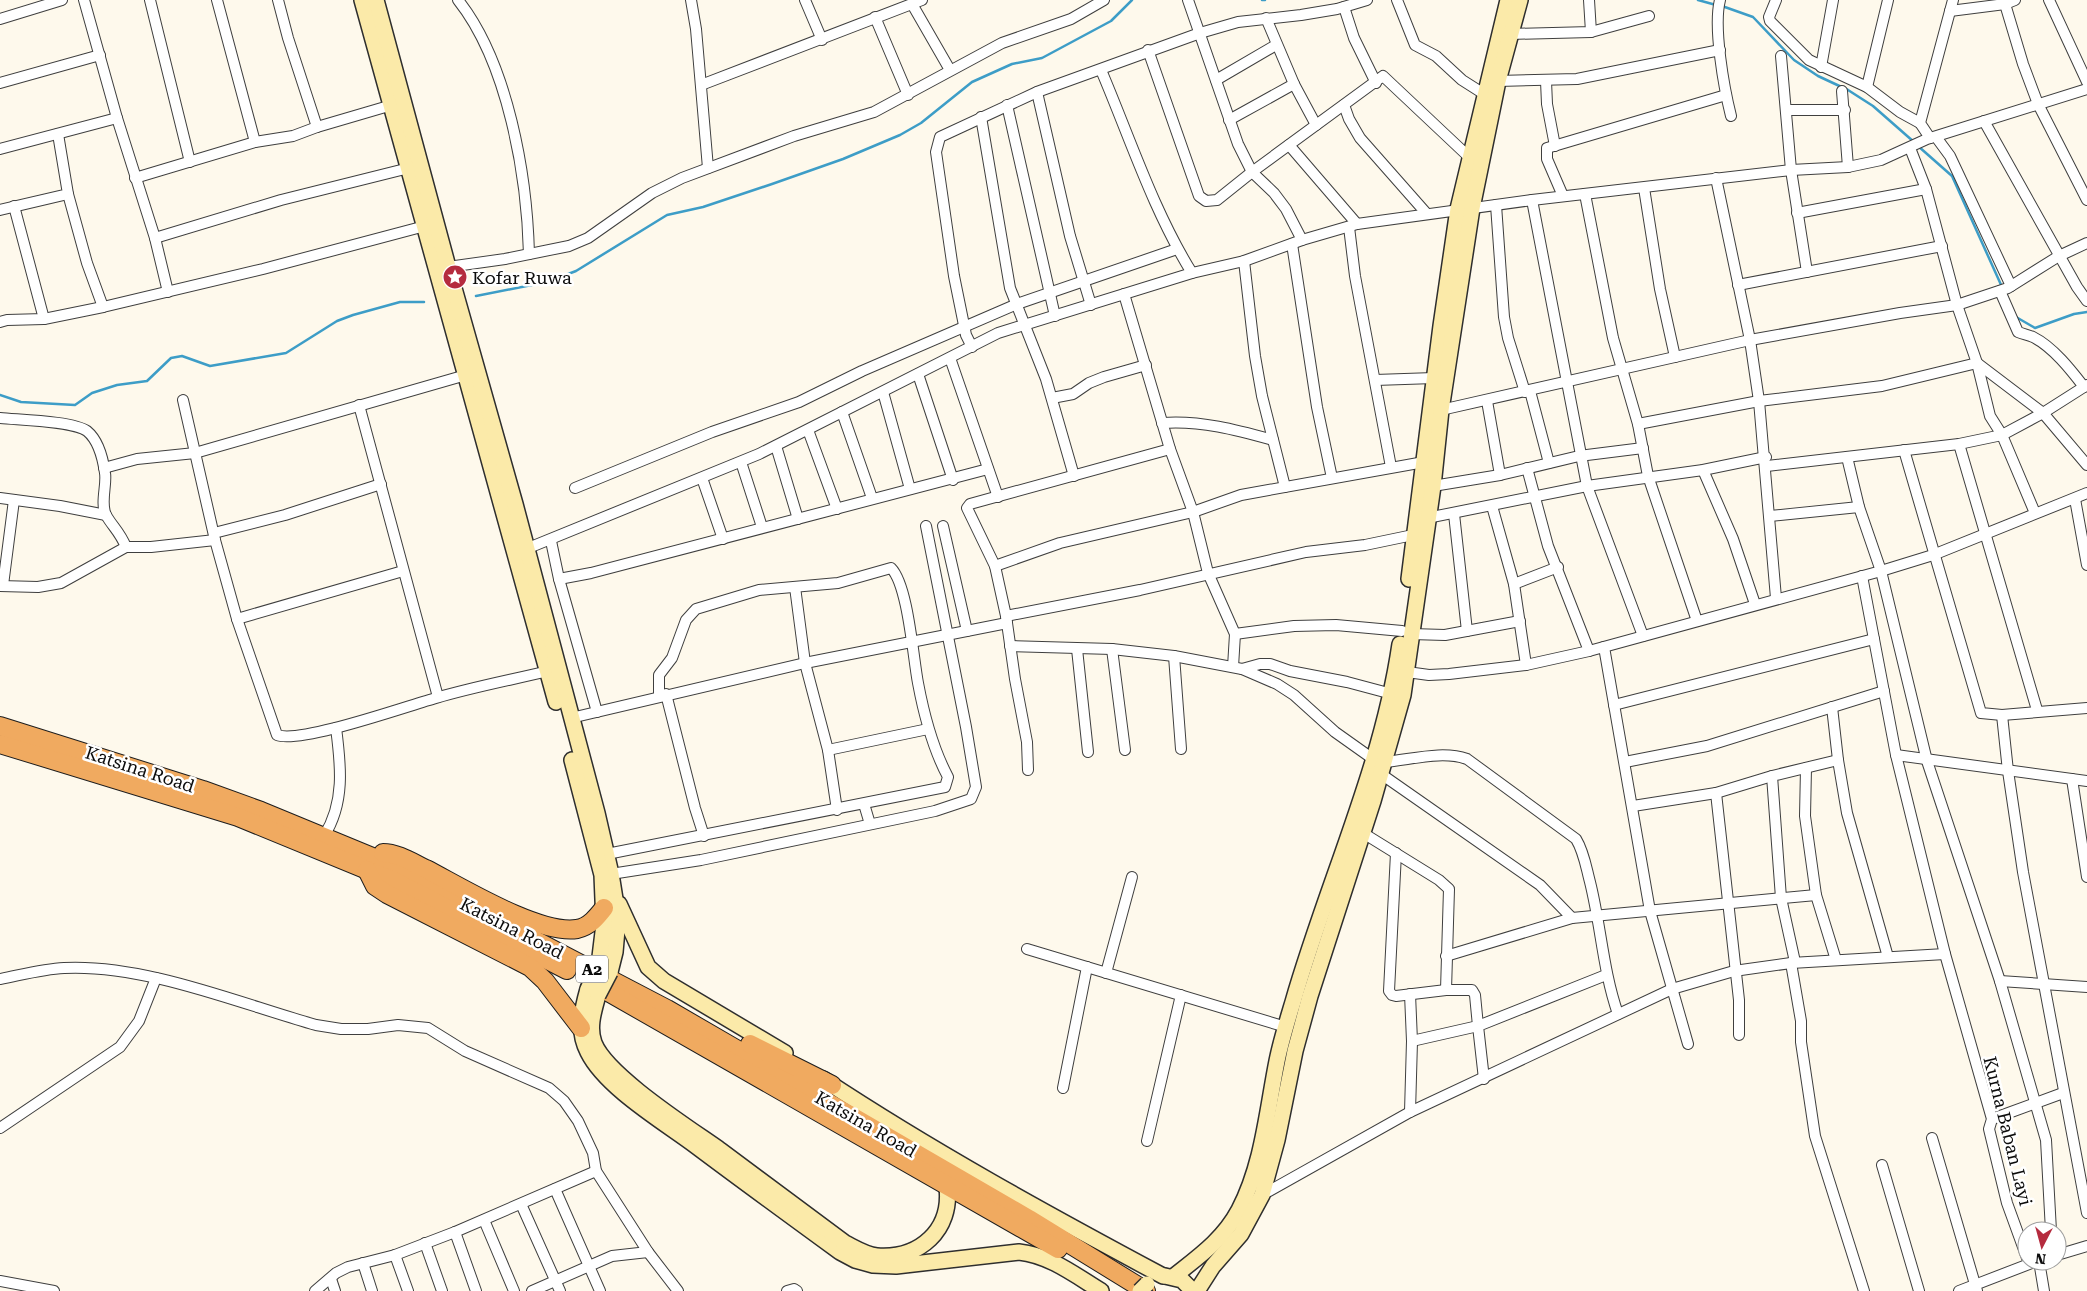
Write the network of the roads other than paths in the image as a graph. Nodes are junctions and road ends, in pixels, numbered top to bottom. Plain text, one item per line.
1 (62, 0) edge
2 (84, 0) edge
3 (150, 0) edge
4 (217, 0) edge
5 (278, 0) edge
6 (362, 0) edge
7 (376, 0) edge
8 (458, 0) edge
9 (691, 0) edge
10 (805, 0) edge
11 (1104, 0) edge
12 (1188, 0) edge
13 (1366, 0) edge
14 (1397, 0) edge
15 (1508, 0) edge
16 (1520, 0) edge
17 (1589, 0) edge
18 (1776, 0) edge
19 (1833, 0) edge
20 (1888, 0) edge
21 (1953, 0) edge
22 (2015, 0) edge
23 (2049, 0) edge
24 (918, 1) edge
25 (1719, 4) edge
26 (2005, 4) junction
27 (1344, 7) junction
28 (1950, 11) junction
29 (1649, 16) dead end
30 (0, 17) edge
31 (874, 17) junction
32 (1266, 18) junction
33 (1591, 32) junction
34 (1200, 33) junction
35 (1510, 34) junction
36 (822, 40) junction
37 (1276, 45) junction
38 (1148, 50) junction
39 (1720, 50) junction
40 (100, 55) junction
41 (1781, 56) dead end
42 (1821, 67) junction
43 (950, 70) junction
44 (1101, 70) junction
45 (1216, 80) junction
46 (1498, 81) junction
47 (1546, 81) junction
48 (1376, 82) junction
49 (2087, 82) edge
50 (0, 83) edge
51 (1294, 84) junction
52 (701, 85) junction
53 (1867, 87) junction
54 (2087, 89) edge
55 (1842, 91) dead end
56 (1037, 92) junction
57 (1484, 94) junction
58 (908, 95) junction
59 (1726, 95) junction
60 (2038, 104) junction
61 (392, 105) junction
62 (1007, 105) junction
63 (1344, 105) junction
64 (1786, 110) junction
65 (1844, 110) junction
66 (1731, 116) dead end
67 (981, 117) junction
68 (117, 118) junction
69 (1229, 120) junction
70 (1984, 121) junction
71 (1920, 123) junction
72 (1316, 125) junction
73 (317, 127) junction
74 (58, 134) junction
75 (1931, 138) junction
76 (255, 142) junction
77 (1289, 145) junction
78 (1555, 146) junction
79 (1911, 147) junction
80 (0, 149) edge
81 (1469, 157) junction
82 (190, 162) junction
83 (1848, 167) junction
84 (409, 168) junction
85 (708, 168) junction
86 (1791, 170) junction
87 (1252, 172) junction
88 (135, 178) junction
89 (1716, 178) junction
90 (1644, 188) junction
91 (1926, 189) junction
92 (68, 194) junction
93 (1585, 194) junction
94 (1563, 196) junction
95 (1532, 200) junction
96 (2087, 200) edge
97 (1496, 205) junction
98 (14, 206) junction
99 (1465, 209) junction
100 (0, 210) edge
101 (1797, 213) junction
102 (1427, 214) junction
103 (1353, 225) junction
104 (425, 226) junction
105 (155, 238) junction
106 (1297, 242) junction
107 (2087, 243) edge
108 (1942, 246) junction
109 (1177, 249) junction
110 (529, 254) junction
111 (2059, 256) junction
112 (1244, 261) junction
113 (448, 266) junction
114 (1807, 272) junction
115 (1192, 273) junction
116 (1083, 282) junction
117 (1738, 285) junction
118 (2005, 289) junction
119 (168, 292) junction
120 (1049, 293) junction
121 (1124, 294) junction
122 (2087, 301) edge
123 (1017, 304) junction
124 (1091, 305) junction
125 (1957, 305) junction
126 (103, 307) junction
127 (1055, 316) junction
128 (44, 319) junction
129 (0, 322) edge
130 (1026, 325) junction
131 (964, 326) junction
132 (1750, 340) junction
133 (972, 347) junction
134 (1674, 357) junction
135 (950, 358) junction
136 (1978, 363) junction
137 (1146, 365) junction
138 (1624, 370) junction
139 (918, 374) junction
140 (466, 375) junction
141 (1434, 378) junction
142 (1375, 380) junction
143 (1567, 382) junction
144 (2085, 386) edge
145 (883, 392) junction
146 (1528, 392) junction
147 (1052, 398) junction
148 (183, 400) dead end
149 (1487, 401) junction
150 (1759, 401) junction
151 (359, 405) junction
152 (1441, 410) junction
153 (842, 412) junction
154 (2043, 413) junction
155 (0, 418) edge
156 (1162, 423) junction
157 (1638, 424) junction
158 (808, 430) junction
159 (2002, 435) junction
160 (1273, 440) junction
161 (1959, 444) junction
162 (776, 446) junction
163 (1643, 448) junction
164 (1170, 449) junction
165 (1904, 450) junction
166 (195, 453) junction
167 (1580, 456) junction
168 (1847, 457) junction
169 (741, 462) junction
170 (1424, 462) junction
171 (1766, 462) junction
172 (1549, 463) junction
173 (2087, 465) edge
174 (1391, 467) junction
175 (104, 468) junction
176 (1527, 468) junction
177 (988, 469) junction
178 (1703, 470) junction
179 (1500, 475) junction
180 (1074, 476) junction
181 (1648, 476) junction
182 (702, 478) junction
183 (1332, 478) junction
184 (953, 480) junction
185 (381, 484) junction
186 (1433, 486) junction
187 (1587, 486) junction
188 (1285, 487) junction
189 (575, 488) dead end
190 (910, 489) junction
191 (2087, 493) edge
192 (998, 497) junction
193 (0, 498) edge
194 (872, 498) junction
195 (1535, 498) junction
196 (2075, 499) junction
197 (14, 500) junction
198 (1492, 506) junction
199 (1859, 507) junction
200 (837, 509) junction
201 (1193, 512) junction
202 (2036, 513) junction
203 (1454, 514) junction
204 (106, 515) junction
205 (1770, 516) junction
206 (798, 518) junction
207 (1427, 518) junction
208 (926, 526) dead end
209 (944, 526) dead end
210 (762, 527) junction
211 (1413, 535) junction
212 (1984, 535) junction
213 (214, 536) junction
214 (723, 539) junction
215 (551, 540) junction
216 (126, 547) junction
217 (522, 551) junction
218 (1933, 554) junction
219 (2087, 565) edge
220 (995, 566) junction
221 (1558, 568) junction
222 (403, 571) junction
223 (1881, 571) junction
224 (1208, 573) junction
225 (1862, 576) junction
226 (559, 579) junction
227 (1514, 584) junction
228 (2, 586) edge
229 (795, 587) junction
230 (1776, 598) junction
231 (1755, 604) junction
232 (237, 619) junction
233 (1007, 619) junction
234 (1697, 621) junction
235 (1520, 622) junction
236 (967, 630) junction
237 (1466, 631) junction
238 (1406, 633) junction
239 (1235, 634) junction
240 (948, 636) junction
241 (1643, 636) junction
242 (1874, 639) junction
243 (911, 643) junction
244 (1010, 646) junction
245 (1604, 647) junction
246 (1077, 649) junction
247 (1112, 649) junction
248 (1589, 651) junction
249 (1174, 656) junction
250 (804, 663) junction
251 (1526, 665) junction
252 (1237, 668) junction
253 (548, 671) junction
254 (1290, 671) junction
255 (1407, 672) junction
256 (1283, 688) junction
257 (1884, 691) junction
258 (1392, 694) junction
259 (663, 695) junction
260 (438, 697) junction
261 (1614, 705) junction
262 (1832, 707) junction
263 (2087, 708) edge
264 (2037, 710) junction
265 (596, 712) junction
266 (2002, 715) junction
267 (571, 718) junction
268 (0, 726) edge
269 (336, 728) junction
270 (928, 729) junction
271 (0, 744) edge
272 (1181, 748) dead end
273 (828, 750) junction
274 (1125, 750) dead end
275 (1088, 752) dead end
276 (1896, 755) junction
277 (1838, 760) junction
278 (1927, 761) junction
279 (1625, 762) junction
280 (1380, 765) junction
281 (1806, 768) junction
282 (1028, 770) dead end
283 (2008, 771) junction
284 (1772, 776) junction
285 (2072, 779) junction
286 (2087, 781) edge
287 (1716, 792) junction
288 (864, 804) junction
289 (1633, 806) junction
290 (837, 810) junction
291 (870, 824) junction
292 (1363, 833) junction
293 (324, 836) junction
294 (704, 836) junction
295 (1396, 853) junction
296 (607, 854) junction
297 (365, 862) junction
298 (612, 874) junction
299 (1132, 877) dead end
300 (2087, 877) edge
301 (1816, 895) junction
302 (1781, 898) junction
303 (610, 903) junction
304 (1729, 904) junction
305 (1650, 911) junction
306 (1598, 914) junction
307 (1572, 918) junction
308 (1027, 949) dead end
309 (1945, 954) junction
310 (1446, 956) junction
311 (1888, 957) junction
312 (1836, 960) junction
313 (1793, 962) junction
314 (1087, 967) junction
315 (1734, 971) junction
316 (1106, 973) junction
317 (1606, 975) junction
318 (156, 978) junction
319 (0, 979) edge
320 (2000, 981) junction
321 (2045, 984) junction
322 (2087, 987) edge
323 (629, 989) junction
324 (1672, 989) junction
325 (1446, 990) junction
326 (593, 992) junction
327 (1410, 994) junction
328 (1181, 995) junction
329 (1618, 1014) junction
330 (1478, 1026) junction
331 (1286, 1027) junction
332 (581, 1028) junction
333 (1739, 1035) dead end
334 (1412, 1041) junction
335 (1688, 1044) dead end
336 (1484, 1079) junction
337 (832, 1085) junction
338 (1063, 1088) dead end
339 (2063, 1093) junction
340 (2036, 1103) junction
341 (1410, 1112) junction
342 (1992, 1119) junction
343 (0, 1128) edge
344 (1932, 1138) dead end
345 (1147, 1141) dead end
346 (1882, 1165) dead end
347 (596, 1171) junction
348 (947, 1187) junction
349 (555, 1189) junction
350 (1262, 1195) junction
351 (521, 1204) junction
352 (2087, 1213) edge
353 (484, 1220) junction
354 (2051, 1221) edge
355 (2017, 1226) edge
356 (455, 1232) junction
357 (425, 1243) junction
358 (2087, 1246) edge
359 (648, 1252) junction
360 (2067, 1252) edge
361 (395, 1255) junction
362 (363, 1263) junction
363 (589, 1266) junction
364 (2017, 1268) edge
365 (2036, 1271) edge
366 (1168, 1276) junction
367 (331, 1279) junction
368 (0, 1281) edge
369 (558, 1286) edge
370 (1976, 1288) edge
371 (1144, 1289) edge
372 (54, 1291) edge
373 (314, 1291) edge
374 (335, 1291) edge
375 (372, 1291) edge
376 (408, 1291) edge
377 (442, 1291) edge
378 (476, 1291) edge
379 (514, 1291) edge
380 (532, 1291) edge
381 (600, 1291) edge
382 (678, 1291) edge
383 (787, 1291) edge
384 (797, 1291) edge
385 (1101, 1291) edge
386 (1126, 1291) edge
387 (1193, 1291) edge
388 (1197, 1291) edge
389 (1864, 1291) edge
390 (1919, 1291) edge
391 (1959, 1291) edge
392 (2044, 1291) edge

1 - 30 street
2 - 40 street
3 - 82 street
4 - 76 street
5 - 73 street
6 - 61 main road
7 - 113 main road
8 - 110 street
9 - 52 street
10 - 36 street
11 - 43 street
12 - 34 street
13 - 27 street
14 - 57 street
15 - 57 main road
16 - 35 main road
17 - 33 street
18 - 42 street
19 - 42 street
20 - 53 street
21 - 28 street
22 - 26 street
23 - 49 street
24 - 31 street
24 - 43 street
25 - 39 street
26 - 28 street
26 - 60 street
27 - 32 street
27 - 48 street
28 - 71 street
29 - 33 street
31 - 36 street
31 - 58 street
32 - 34 street
32 - 37 street
33 - 35 street
34 - 38 street
34 - 45 street
35 - 46 main road
36 - 52 street
37 - 45 street
37 - 51 street
38 - 44 street
38 - 87 street
39 - 47 street
39 - 59 street
40 - 50 street
40 - 68 street
41 - 64 street
42 - 53 street
43 - 58 street
44 - 56 street
44 - 109 street
45 - 69 street
46 - 47 street
46 - 99 main road
47 - 78 street
48 - 63 street
48 - 81 street
51 - 69 street
51 - 72 street
52 - 85 street
53 - 71 street
54 - 60 street
55 - 65 street
56 - 62 street
56 - 116 street
57 - 81 main road
58 - 85 street
59 - 66 street
59 - 78 street
60 - 70 street
60 - 96 street
61 - 73 street
61 - 84 main road
62 - 67 street
62 - 120 street
63 - 72 street
63 - 102 street
64 - 65 street
64 - 86 street
65 - 83 street
67 - 123 street
67 - 131 street
68 - 74 street
68 - 88 street
69 - 87 street
70 - 75 street
70 - 111 street
71 - 75 street
72 - 77 street
73 - 76 street
74 - 80 street
74 - 92 street
75 - 79 street
75 - 118 street
76 - 82 street
77 - 87 street
77 - 103 street
78 - 94 street
79 - 83 street
79 - 91 street
81 - 99 main road
82 - 88 street
83 - 86 street
84 - 104 main road
84 - 105 street
85 - 110 street
86 - 89 street
86 - 101 street
87 - 106 street
88 - 105 street
89 - 90 street
89 - 117 street
90 - 93 street
90 - 134 street
91 - 101 street
91 - 108 street
92 - 98 street
92 - 126 street
93 - 94 street
93 - 138 street
94 - 95 street
95 - 97 street
95 - 143 street
97 - 99 street
97 - 146 street
98 - 100 street
98 - 128 street
99 - 102 street
99 - 141 main road
99 - 152 main road
101 - 114 street
102 - 103 street
103 - 106 street
103 - 142 street
104 - 119 street
104 - 140 main road
105 - 119 street
106 - 112 street
106 - 183 street
107 - 111 street
108 - 114 street
108 - 125 street
109 - 115 street
109 - 116 street
110 - 113 street
111 - 118 street
111 - 122 street
112 - 115 street
112 - 160 street
113 - 217 main road
114 - 117 street
115 - 121 street
116 - 120 street
116 - 124 street
117 - 132 street
118 - 125 street
118 - 144 street
119 - 126 street
120 - 123 street
120 - 127 street
121 - 124 street
121 - 137 street
123 - 130 street
123 - 131 street
124 - 127 street
125 - 132 street
125 - 136 street
126 - 128 street
127 - 130 street
128 - 129 street
130 - 133 street
130 - 147 street
131 - 133 street
131 - 189 street
132 - 134 street
132 - 150 street
133 - 135 street
134 - 138 street
135 - 139 street
135 - 177 street
136 - 150 street
136 - 154 street
136 - 159 street
137 - 147 street
137 - 156 street
138 - 143 street
138 - 157 street
139 - 145 street
139 - 184 street
140 - 151 street
140 - 217 main road
141 - 142 street
141 - 170 main road
142 - 174 street
143 - 146 street
143 - 167 street
144 - 154 street
145 - 153 street
145 - 190 street
146 - 149 street
146 - 172 street
147 - 180 street
148 - 166 street
149 - 152 street
149 - 179 street
150 - 157 street
150 - 171 street
151 - 166 street
151 - 185 street
152 - 186 main road
153 - 158 street
153 - 194 street
154 - 159 street
154 - 173 street
155 - 175 street
156 - 160 street
156 - 164 street
157 - 163 street
158 - 162 street
158 - 200 street
159 - 161 street
159 - 202 street
160 - 188 street
161 - 165 street
161 - 212 street
162 - 169 street
162 - 206 street
163 - 167 street
163 - 181 street
164 - 180 street
164 - 201 street
165 - 168 street
165 - 218 street
166 - 175 street
166 - 213 street
167 - 172 street
167 - 187 street
168 - 171 street
168 - 199 street
169 - 182 street
169 - 210 street
170 - 174 street
170 - 211 main road
171 - 178 street
171 - 205 street
172 - 176 street
174 - 183 street
175 - 204 street
176 - 179 street
176 - 195 street
177 - 184 street
177 - 192 street
178 - 181 street
178 - 231 street
179 - 186 street
180 - 192 street
181 - 187 street
181 - 234 street
182 - 214 street
182 - 215 street
183 - 188 street
184 - 190 street
185 - 213 street
185 - 222 street
186 - 207 main road
187 - 195 street
187 - 241 street
188 - 201 street
190 - 194 street
191 - 196 street
192 - 220 street
193 - 197 street
194 - 200 street
195 - 198 street
195 - 221 street
196 - 202 street
196 - 219 street
197 - 204 street
197 - 228 street
198 - 203 street
198 - 227 street
199 - 205 street
199 - 223 street
200 - 206 street
201 - 220 street
201 - 224 street
202 - 212 street
203 - 207 street
203 - 237 street
204 - 216 street
205 - 230 street
206 - 210 street
207 - 238 main road
208 - 240 street
209 - 236 street
210 - 214 street
211 - 224 street
211 - 238 main road
212 - 218 street
212 - 264 street
213 - 216 street
213 - 232 street
214 - 226 street
215 - 217 street
215 - 226 street
216 - 228 street
217 - 253 main road
217 - 267 main road
218 - 223 street
218 - 266 street
220 - 233 street
221 - 227 street
221 - 248 street
222 - 232 street
222 - 260 street
223 - 225 street
223 - 278 street
224 - 233 street
224 - 239 street
225 - 230 street
225 - 242 street, Kurna Baban Layi
226 - 265 street
227 - 235 street
229 - 243 street
229 - 250 street
229 - 259 street
230 - 231 street
231 - 234 street
232 - 269 street
233 - 236 street
233 - 244 street
234 - 241 street
235 - 237 street
235 - 251 street
236 - 240 street
237 - 238 street
238 - 239 street
238 - 255 main road
238 - 258 main road
239 - 252 street
240 - 243 street
240 - 291 street
241 - 245 street
242 - 257 street, Kurna Baban Layi
242 - 261 street
243 - 250 street
243 - 270 street
244 - 246 street
244 - 282 street
245 - 248 street
245 - 261 street
246 - 247 street
246 - 275 street
247 - 249 street
247 - 274 street
248 - 251 street
249 - 252 street
249 - 272 street
250 - 259 street
250 - 273 street
251 - 255 street
252 - 254 street
252 - 256 street
253 - 260 street
253 - 303 main road
254 - 256 street
254 - 258 street
255 - 280 main road
256 - 280 street
257 - 262 street
257 - 276 street, Kurna Baban Layi
258 - 280 main road
259 - 265 street
259 - 294 street
260 - 269 street
261 - 279 street
262 - 277 street
262 - 279 street
263 - 264 street
264 - 266 street
265 - 267 street
266 - 283 street
267 - 296 main road
268 - 293 highway, Katsina Road / A2
269 - 293 street
270 - 273 street
270 - 288 street
271 - 297 highway, Katsina Road / A2
273 - 290 street
276 - 278 street
276 - 309 street, Kurna Baban Layi
277 - 281 street
277 - 311 street
278 - 283 street
278 - 320 street
279 - 289 street
280 - 292 main road
280 - 306 street
280 - 307 street
280 - 331 main road
281 - 284 street
281 - 301 street
283 - 285 street
283 - 321 street
284 - 287 street
284 - 302 street
285 - 286 street
285 - 300 street
287 - 289 street
287 - 304 street
288 - 290 street
288 - 291 street
289 - 305 street
290 - 294 street
291 - 298 street
292 - 295 street
292 - 350 main road
293 - 297 highway, Katsina Road / A2
294 - 296 street
295 - 310 street
295 - 327 street
296 - 298 main road
297 - 303 highway
297 - 323 highway, Katsina Road / A2
297 - 332 highway
297 - 348 highway, Katsina Road / A2
298 - 303 main road
299 - 316 street
301 - 302 street
301 - 312 street
302 - 304 street
302 - 313 street
303 - 326 main road, bridge
303 - 337 main road
304 - 305 street
304 - 315 street
305 - 306 street
305 - 324 street
306 - 307 street
306 - 317 street
307 - 310 street
308 - 314 street
309 - 311 street
309 - 342 street, Kurna Baban Layi
310 - 325 street
311 - 312 street
312 - 313 street
313 - 315 street
313 - 389 street
314 - 316 street
314 - 338 street
315 - 324 street
315 - 333 street
316 - 328 street
317 - 329 street
317 - 330 street
318 - 319 street
318 - 343 street
318 - 347 street
320 - 321 street
320 - 340 street
321 - 322 street
321 - 339 street
323 - 337 highway
323 - 371 highway, Katsina Road / A2
324 - 329 street
324 - 335 street
325 - 327 street
325 - 330 street
326 - 332 main road
326 - 348 main road
327 - 334 street
328 - 331 street
328 - 345 street
329 - 336 street
330 - 334 street
330 - 336 street
331 - 366 main road
332 - 385 main road
334 - 341 street
336 - 341 street
337 - 366 main road
339 - 340 street
339 - 352 street
340 - 342 street
340 - 354 street
341 - 350 street
342 - 355 street, Kurna Baban Layi
344 - 370 street
346 - 390 street
347 - 349 street
347 - 359 street
348 - 386 highway, Katsina Road / A2
349 - 351 street
349 - 363 street
350 - 388 main road
351 - 353 street
351 - 369 street
353 - 356 street
353 - 379 street
356 - 357 street
356 - 378 street
357 - 361 street
357 - 377 street
358 - 360 street
359 - 363 street
359 - 382 street
361 - 362 street
361 - 376 street
362 - 367 street
362 - 375 street
363 - 369 street
363 - 381 street
364 - 370 street
365 - 392 street, Kurna Baban Layi
366 - 371 main road
366 - 387 main road
367 - 373 street
367 - 374 street
368 - 372 street
369 - 380 street
370 - 391 street
383 - 384 street

